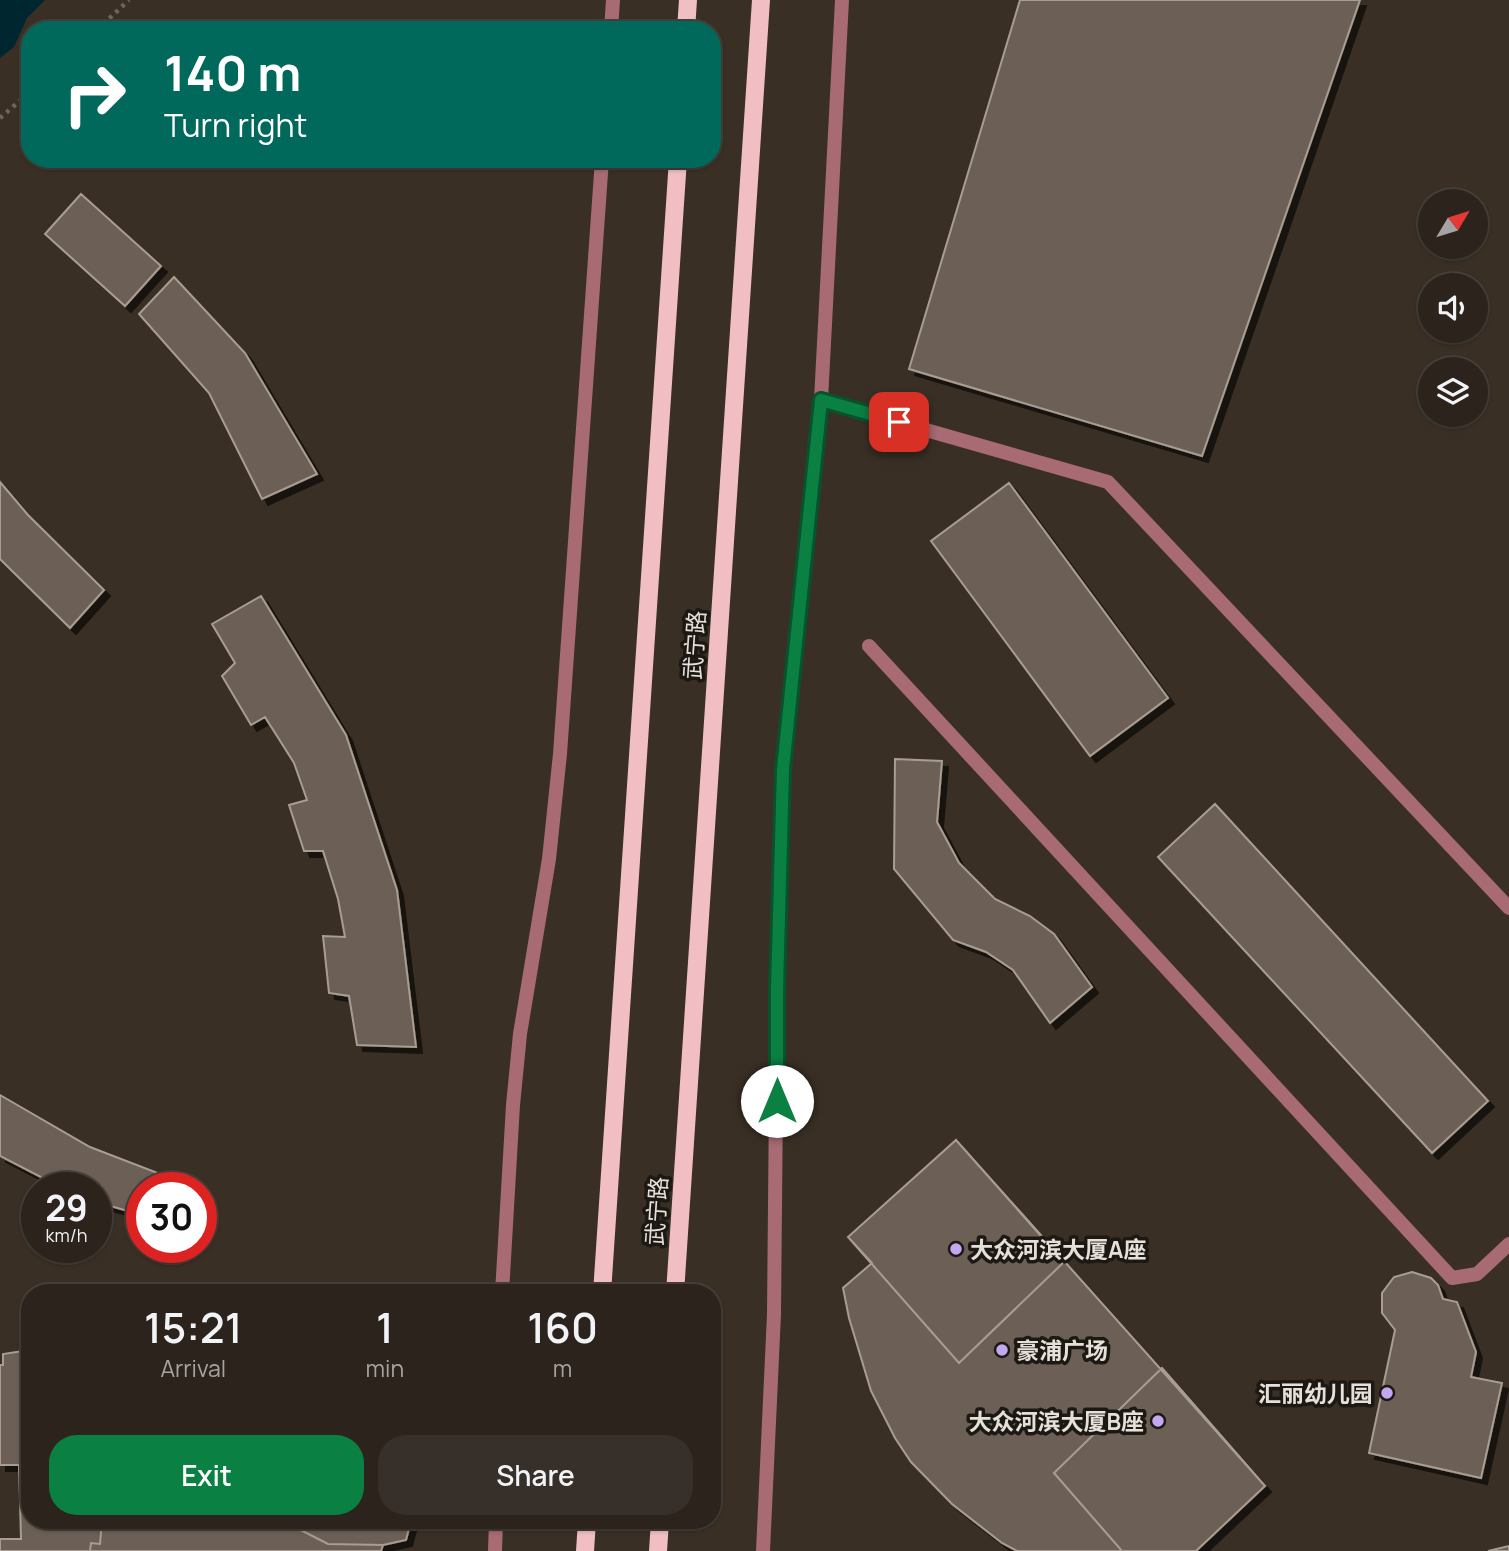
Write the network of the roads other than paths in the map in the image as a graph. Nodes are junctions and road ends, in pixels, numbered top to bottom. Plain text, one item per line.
1 (613, 0) edge
2 (688, 0) edge
3 (761, 0) edge
4 (842, 0) edge
5 (612, 21) edge
6 (687, 21) edge
7 (601, 168) edge
8 (677, 168) edge
9 (821, 400) junction
10 (869, 646) dead end
11 (1509, 908) edge
12 (1509, 1244) edge
13 (503, 1284) edge
14 (603, 1284) edge
15 (677, 1284) edge
16 (496, 1529) edge
17 (586, 1529) edge
18 (660, 1529) edge
19 (495, 1551) edge
20 (585, 1551) edge
21 (659, 1551) edge
22 (763, 1551) edge

1 - 5 street
2 - 6 main road
3 - 15 main road, 武宁路
4 - 9 street
7 - 13 street
8 - 14 main road
9 - 11 street
9 - 22 street
10 - 12 street
16 - 19 street
17 - 20 main road
18 - 21 main road

